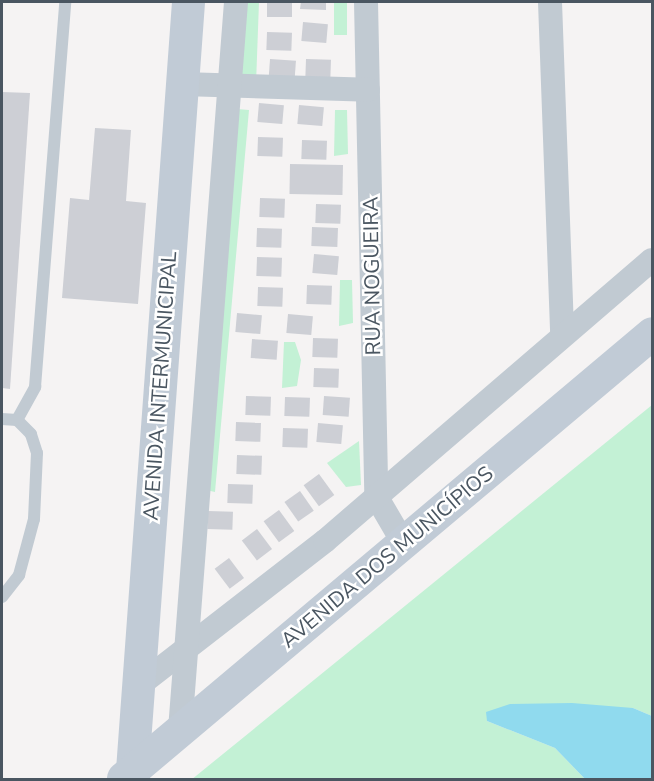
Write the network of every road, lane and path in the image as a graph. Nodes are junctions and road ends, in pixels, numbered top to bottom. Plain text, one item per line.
1 (65, 2) edge
2 (188, 2) edge
3 (236, 2) edge
4 (366, 2) edge
5 (550, 2) edge
6 (182, 84) junction
7 (230, 86) junction
8 (368, 90) junction
9 (652, 260) edge
10 (562, 333) junction
11 (652, 333) edge
12 (2, 419) edge
13 (17, 420) junction
14 (376, 496) junction
15 (404, 544) junction
16 (2, 597) edge
17 (186, 650) junction
18 (138, 686) junction
19 (180, 730) junction
20 (126, 775) edge

1 - 13 lane
2 - 6 street, AVENIDA INTERMUNICIPAL
3 - 7 street
4 - 8 street, RUA NOGUEIRA
5 - 10 street
6 - 7 street
6 - 18 street, AVENIDA INTERMUNICIPAL
7 - 8 street
7 - 17 street
8 - 14 street, RUA NOGUEIRA
9 - 10 street
10 - 14 street
11 - 15 street, AVENIDA DOS MUNICÍPIOS
12 - 13 lane
13 - 16 lane
14 - 15 street, RUA NOGUEIRA
14 - 17 street
15 - 19 street, AVENIDA DOS MUNICÍPIOS
17 - 18 street
17 - 19 street
18 - 20 street, AVENIDA INTERMUNICIPAL
19 - 20 street, AVENIDA DOS MUNICÍPIOS

